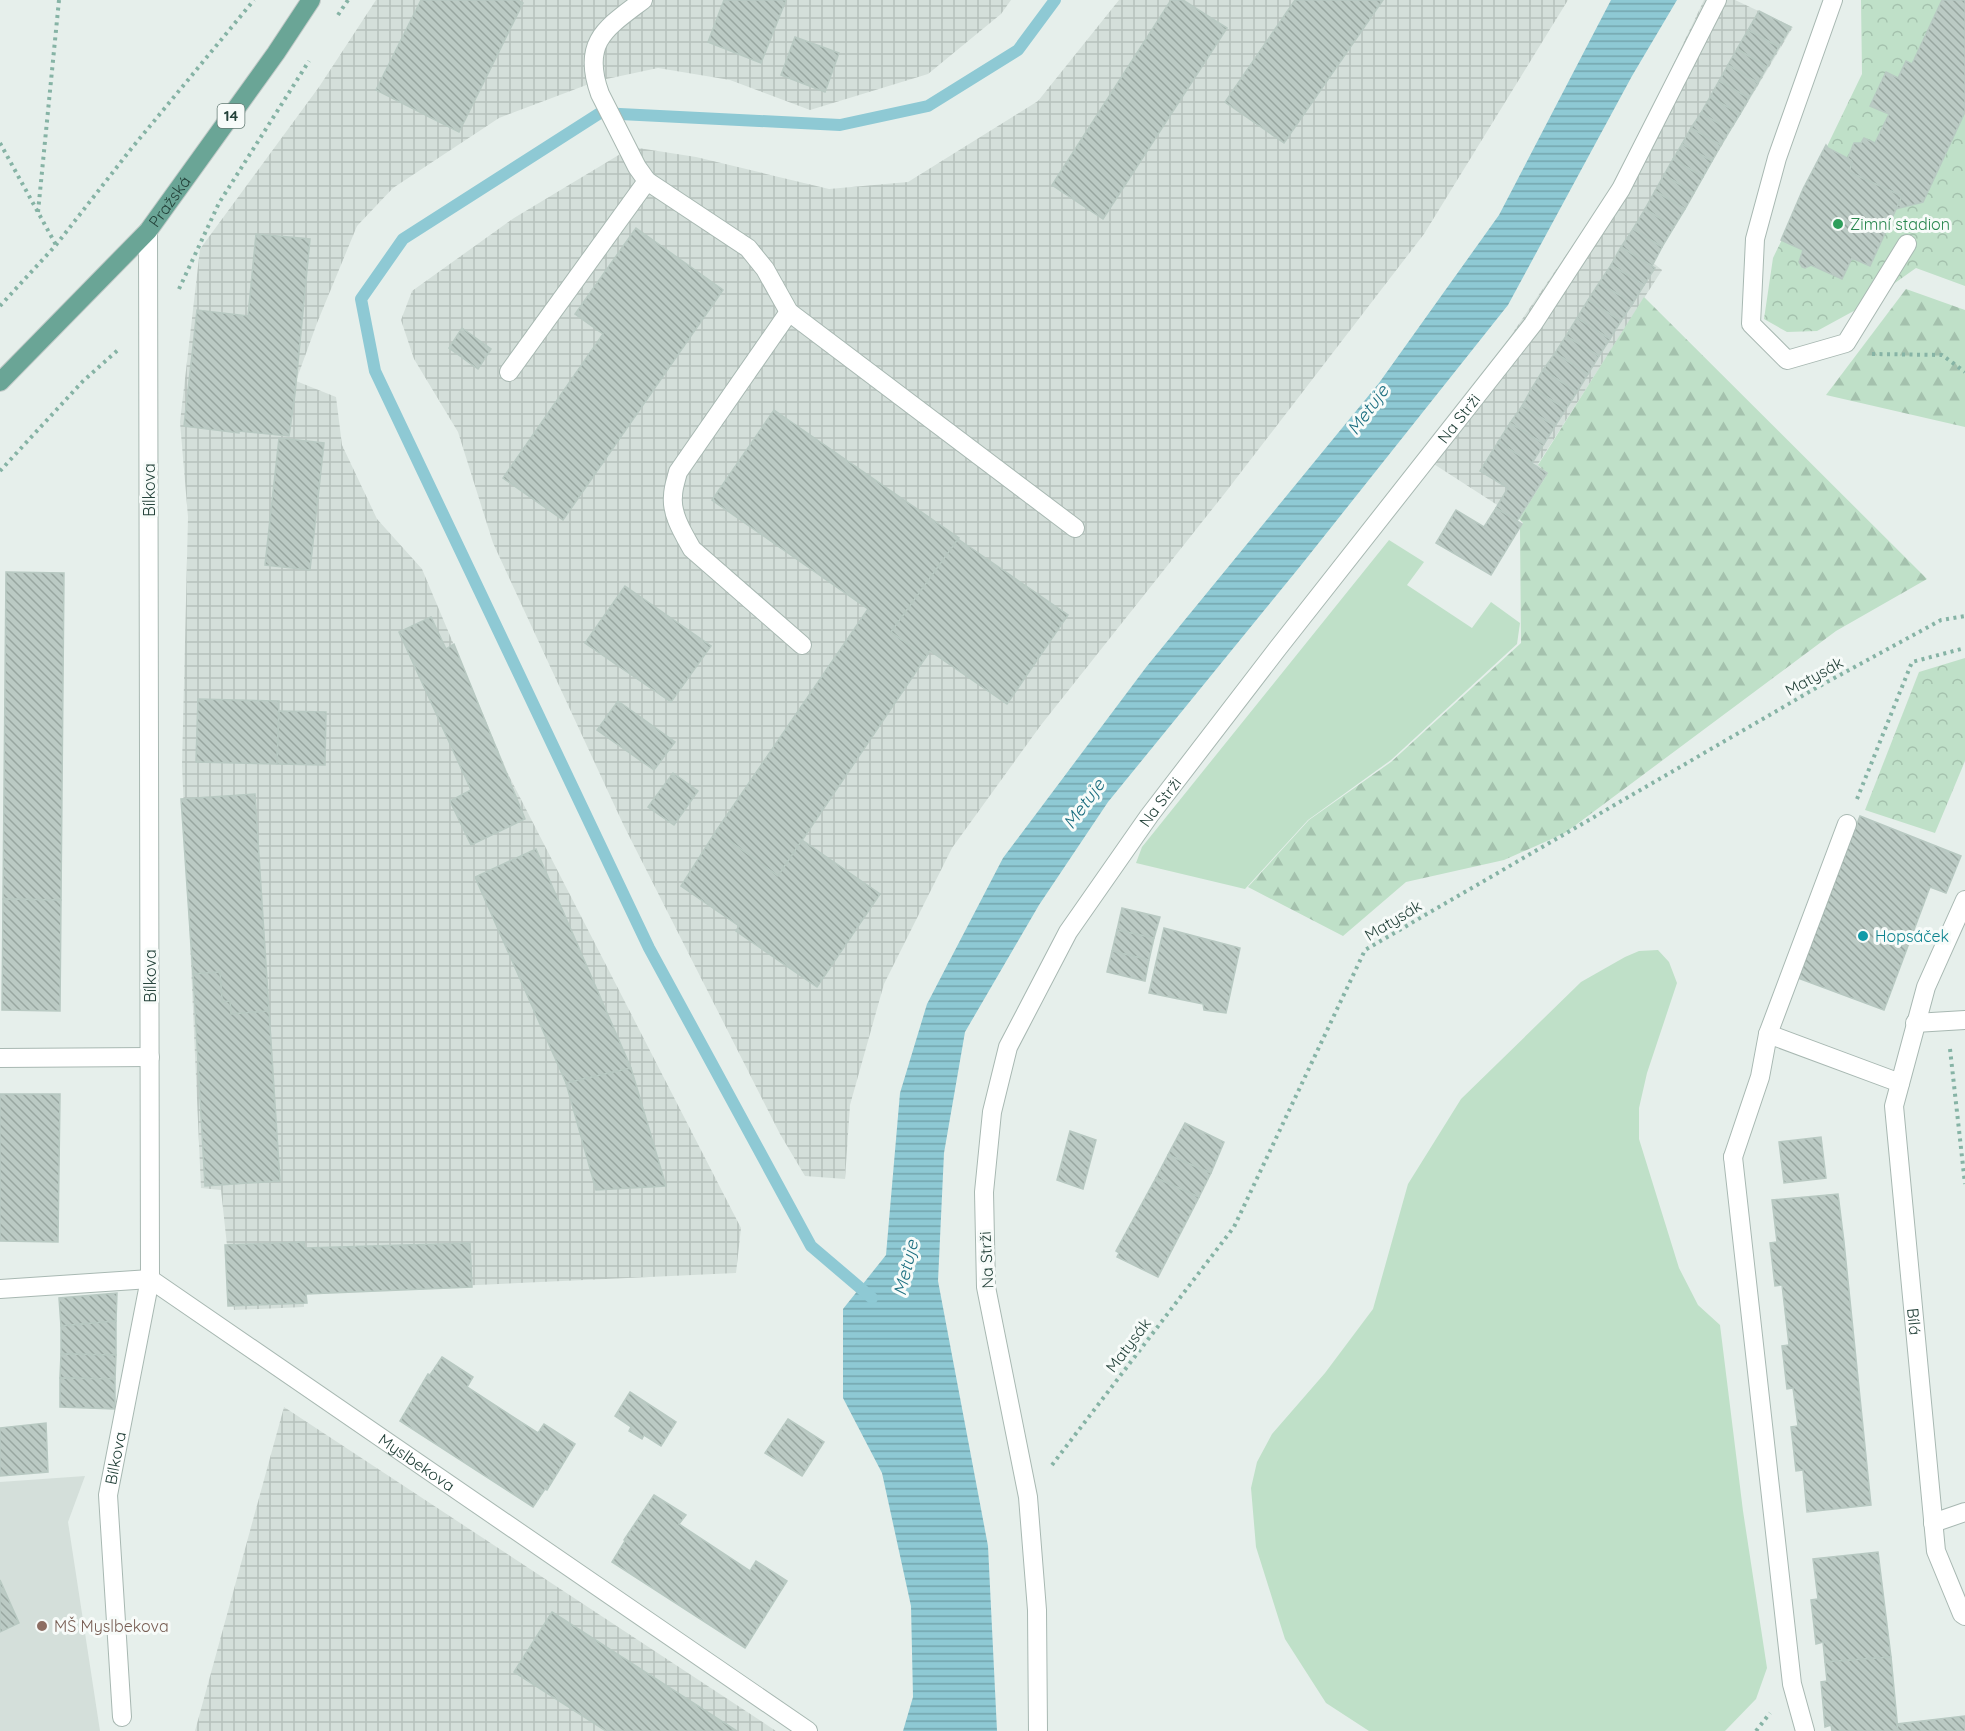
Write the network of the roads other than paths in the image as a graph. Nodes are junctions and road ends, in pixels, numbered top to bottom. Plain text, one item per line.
1 (311, 0) edge
2 (643, 0) edge
3 (1717, 0) edge
4 (1833, 0) edge
5 (642, 174) junction
6 (147, 231) junction
7 (1906, 244) dead end
8 (789, 312) junction
9 (509, 372) dead end
10 (0, 382) edge
11 (1075, 528) dead end
12 (802, 645) dead end
13 (1847, 824) road end
14 (1965, 900) edge
15 (1956, 1021) edge
16 (1915, 1023) junction
17 (1768, 1034) junction
18 (150, 1057) junction
19 (0, 1058) edge
20 (1900, 1083) junction
21 (150, 1279) junction
22 (0, 1289) edge
23 (1965, 1512) edge
24 (1933, 1523) junction
25 (1965, 1616) edge
26 (122, 1717) dead end
27 (808, 1731) edge
28 (1038, 1731) edge
29 (1805, 1731) edge

1 - 6 main road, Pražská / 14
2 - 5 street
3 - 28 street, Na Strži
4 - 7 street
5 - 8 street
5 - 9 street
6 - 10 main road, Pražská / 14
6 - 18 street, Bílkova
8 - 11 street
8 - 12 street
13 - 17 street
14 - 16 street, Bílá
15 - 16 street
16 - 20 street, Bílá
17 - 20 street
17 - 29 street
18 - 19 street
18 - 21 street, Bílkova
20 - 24 street, Bílá
21 - 22 street
21 - 26 street, Bílkova
21 - 27 street, Myslbekova
23 - 24 street
24 - 25 street, Bílá

